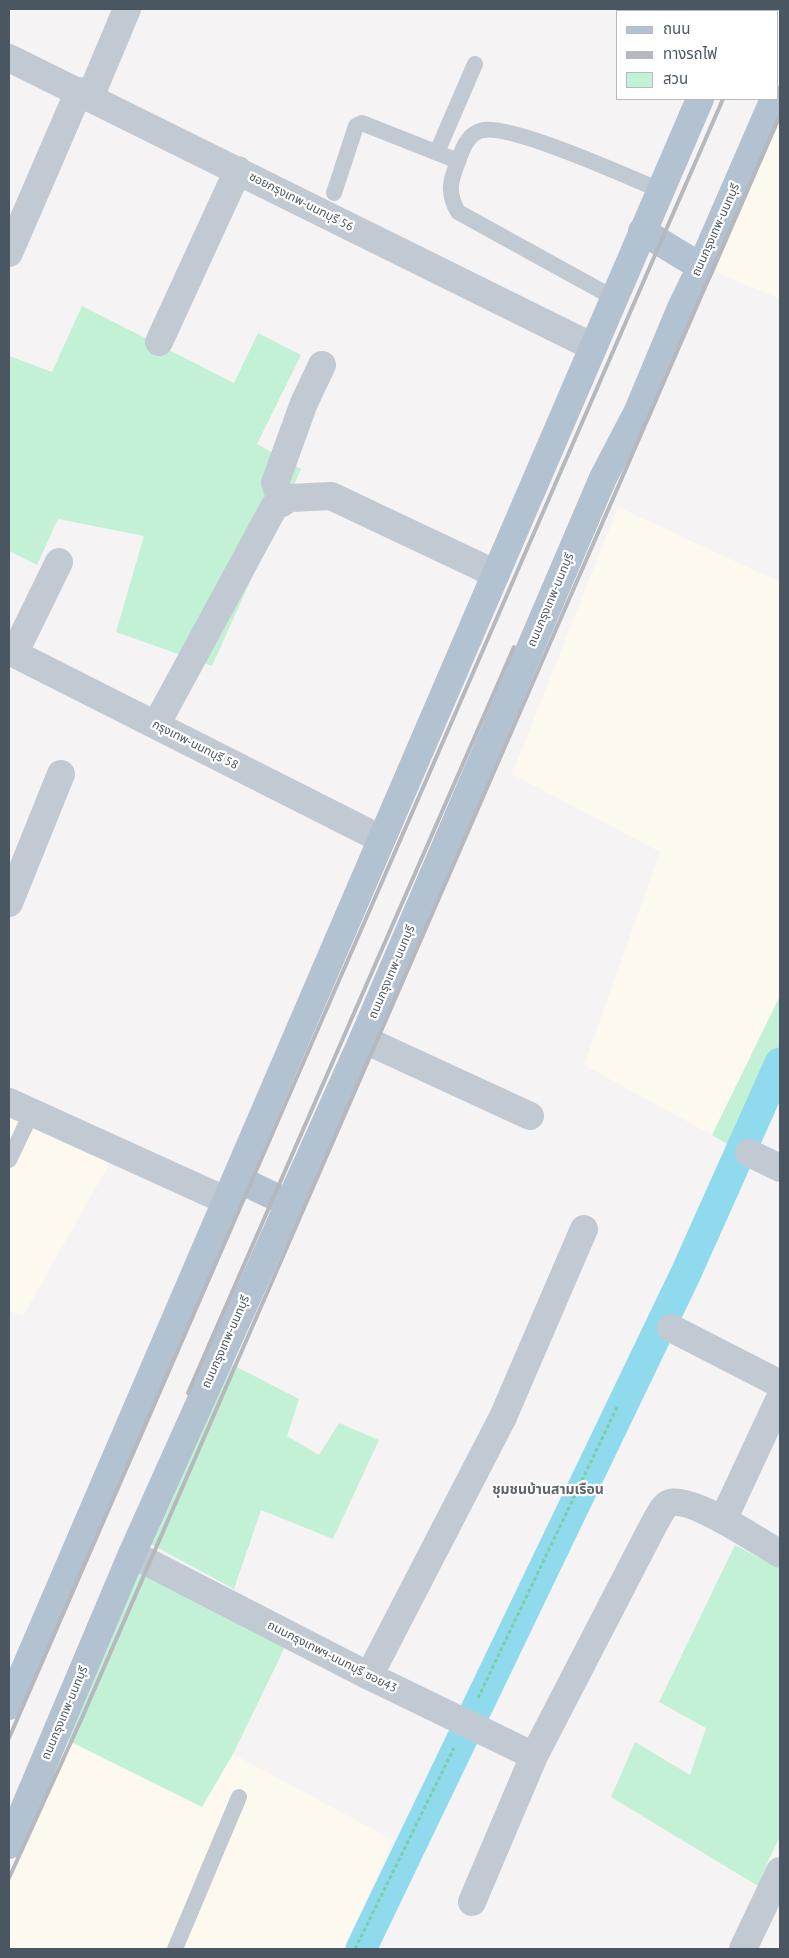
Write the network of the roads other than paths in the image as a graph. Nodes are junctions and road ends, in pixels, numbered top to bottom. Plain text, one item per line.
1 (127, 9) edge
2 (9, 58) edge
3 (475, 64) dead end
4 (85, 94) junction
5 (700, 100) edge
6 (774, 100) edge
7 (437, 152) junction
8 (458, 160) junction
9 (238, 170) junction
10 (660, 190) junction
11 (334, 193) dead end
12 (642, 231) junction
13 (9, 253) edge
14 (701, 267) junction
15 (614, 298) junction
16 (159, 342) dead end
17 (593, 347) junction
18 (322, 364) dead end
19 (282, 502) junction
20 (59, 562) dead end
21 (496, 574) junction
22 (11, 652) edge
23 (156, 725) junction
24 (61, 774) dead end
25 (381, 839) junction
26 (9, 903) edge
27 (363, 1039) junction
28 (20, 1107) edge
29 (530, 1116) dead end
30 (14, 1137) edge
31 (749, 1153) dead end
32 (9, 1160) edge
33 (780, 1168) edge
34 (231, 1190) junction
35 (288, 1203) junction
36 (584, 1229) dead end
37 (671, 1328) dead end
38 (780, 1384) edge
39 (780, 1398) edge
40 (722, 1520) junction
41 (132, 1554) junction
42 (780, 1554) edge
43 (370, 1676) junction
44 (9, 1706) edge
45 (534, 1756) junction
46 (239, 1797) dead end
47 (9, 1845) edge
48 (780, 1871) edge
49 (472, 1902) dead end
50 (175, 1949) edge
51 (744, 1949) edge

1 - 4 street
2 - 4 street, ซอยกรุงเทพ-นนทบุรี 56
3 - 7 lane
4 - 9 street, ซอยกรุงเทพ-นนทบุรี 56
4 - 13 street
5 - 10 main road
6 - 14 main road, ถนนกรุงเทพ-นนทบุรี
7 - 8 lane
7 - 11 lane
8 - 10 lane
8 - 15 lane
9 - 16 street
9 - 17 street, ซอยกรุงเทพ-นนทบุรี 56
10 - 12 main road
12 - 14 main road
12 - 15 main road
14 - 27 main road, ถนนกรุงเทพ-นนทบุรี
15 - 17 main road
17 - 21 main road
18 - 19 street
19 - 21 street
19 - 23 street
20 - 22 street
21 - 25 main road
22 - 23 street, กรุงเทพ-นนทบุรี 58
23 - 25 street, กรุงเทพ-นนทบุรี 58
24 - 26 street
25 - 34 main road
27 - 29 street
27 - 35 main road, ถนนกรุงเทพ-นนทบุรี
28 - 30 lane
28 - 34 street
30 - 32 lane
31 - 33 street
34 - 35 main road
34 - 44 main road
35 - 41 main road, ถนนกรุงเทพ-นนทบุรี
36 - 43 street
37 - 38 street
39 - 40 street
40 - 42 street
40 - 45 street
41 - 43 street, ถนนกรุงเทพฯ-นนทบุรี ซอย43
41 - 47 main road, ถนนกรุงเทพ-นนทบุรี
43 - 45 street, ถนนกรุงเทพฯ-นนทบุรี ซอย43
45 - 49 street
46 - 50 lane
48 - 51 street

